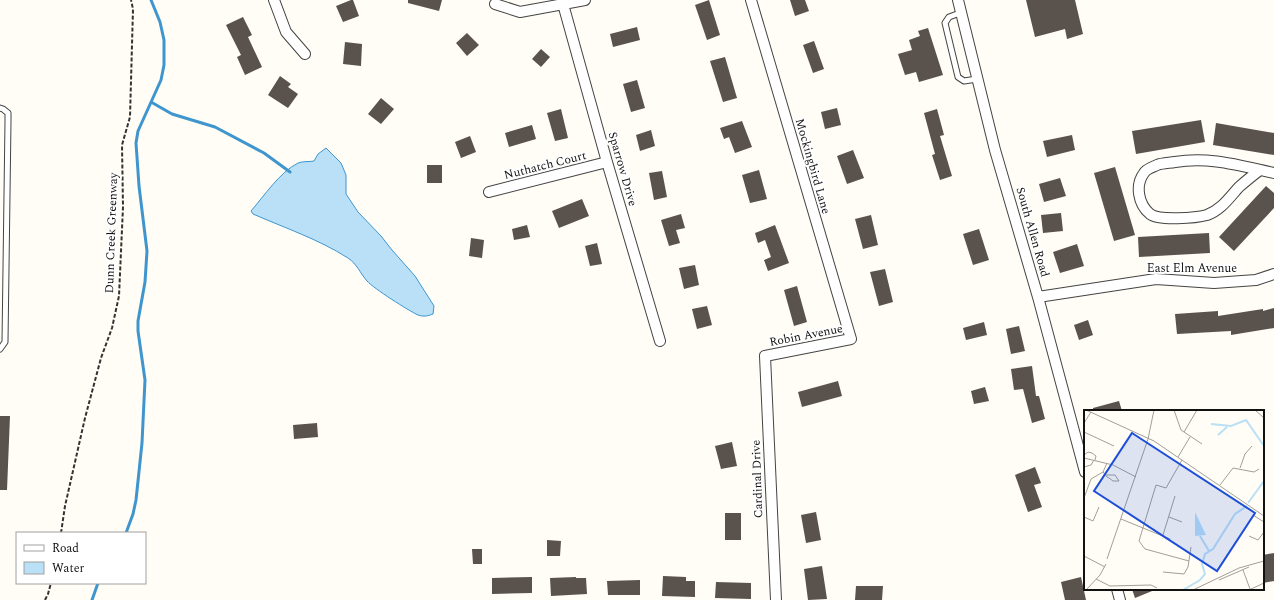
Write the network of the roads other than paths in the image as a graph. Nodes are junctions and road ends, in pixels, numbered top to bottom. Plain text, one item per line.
1 (274, 0) edge
2 (585, 0) edge
3 (751, 0) edge
4 (958, 0) edge
5 (495, 4) dead end
6 (563, 4) junction
7 (960, 13) junction
8 (305, 54) dead end
9 (977, 79) junction
10 (0, 108) edge
11 (607, 162) junction
12 (1260, 170) junction
13 (1274, 173) edge
14 (489, 192) dead end
15 (1274, 274) edge
16 (1038, 297) junction
17 (851, 339) joint
18 (660, 341) dead end
19 (0, 349) edge
20 (765, 356) joint
21 (1084, 468) edge
22 (1117, 590) edge
23 (776, 600) edge
24 (1120, 600) edge

1 - 8 street
2 - 6 street
3 - 17 street, Mockingbird Lane
4 - 7 street, South Allen Road
5 - 6 street
6 - 11 street, Sparrow Drive
7 - 9 street, South Allen Road
7 - 9 lane
9 - 16 street, South Allen Road
10 - 19 lane
11 - 14 street, Nuthatch Court
11 - 18 street, Sparrow Drive
12 - 12 street
12 - 13 street
15 - 16 street, East Elm Avenue
16 - 21 street, South Allen Road
17 - 20 street, Robin Avenue
20 - 23 street, Cardinal Drive
22 - 24 street

